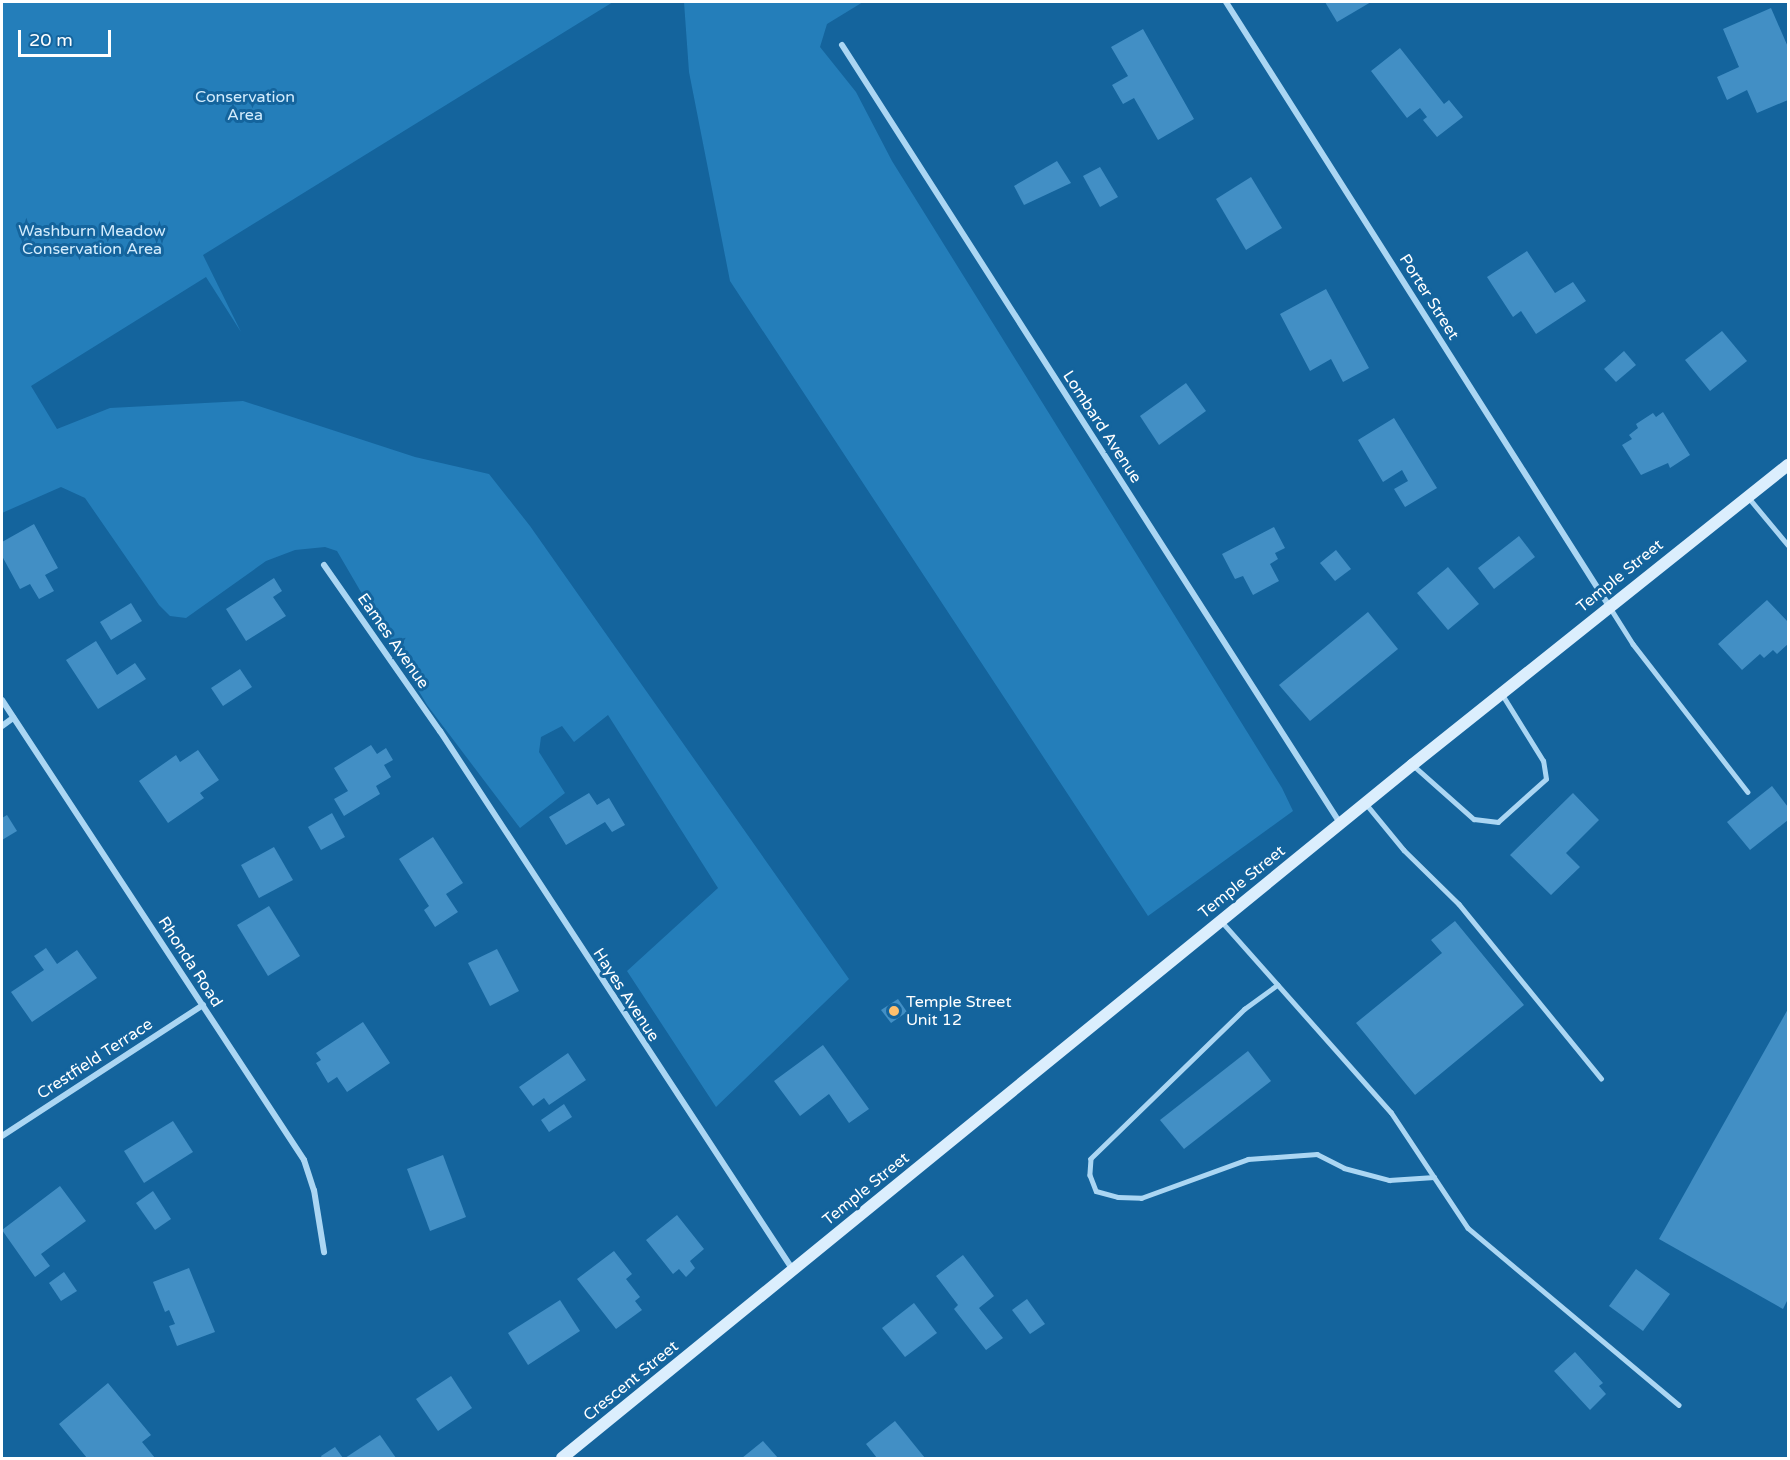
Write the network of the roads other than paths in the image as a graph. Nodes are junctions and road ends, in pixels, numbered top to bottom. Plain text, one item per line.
1 (1226, 2) edge
2 (842, 45) dead end
3 (1788, 465) edge
4 (1747, 496) junction
5 (1788, 545) edge
6 (324, 565) dead end
7 (1610, 606) junction
8 (1501, 694) junction
9 (2, 700) edge
10 (13, 718) junction
11 (2, 726) edge
12 (440, 731) joint
13 (1412, 765) junction
14 (1748, 792) dead end
15 (1365, 803) junction
16 (1340, 823) junction
17 (1221, 921) junction
18 (1278, 985) junction
19 (203, 1005) junction
20 (1601, 1078) dead end
21 (2, 1136) edge
22 (1434, 1177) junction
23 (324, 1252) dead end
24 (793, 1270) junction
25 (721, 1329) joint
26 (1679, 1405) dead end
27 (562, 1458) edge

1 - 7 street, Porter Street
2 - 16 street, Lombard Avenue
3 - 4 main road, Temple Street
4 - 5 lane
4 - 7 main road, Temple Street
6 - 12 street, Eames Avenue
7 - 8 main road, Temple Street
7 - 14 lane
8 - 13 main road, Temple Street
8 - 13 lane
9 - 10 street, Rhonda Road
10 - 11 street
10 - 19 street, Rhonda Road
12 - 24 street, Hayes Avenue
13 - 15 main road, Temple Street
15 - 16 main road, Temple Street
15 - 20 lane
16 - 17 main road, Temple Street
17 - 18 lane
17 - 24 main road, Temple Street
18 - 22 lane
18 - 22 lane
19 - 21 street, Crestfield Terrace
19 - 23 street, Rhonda Road
22 - 26 lane
24 - 25 main road, Temple Street
25 - 27 main road, Crescent Street

